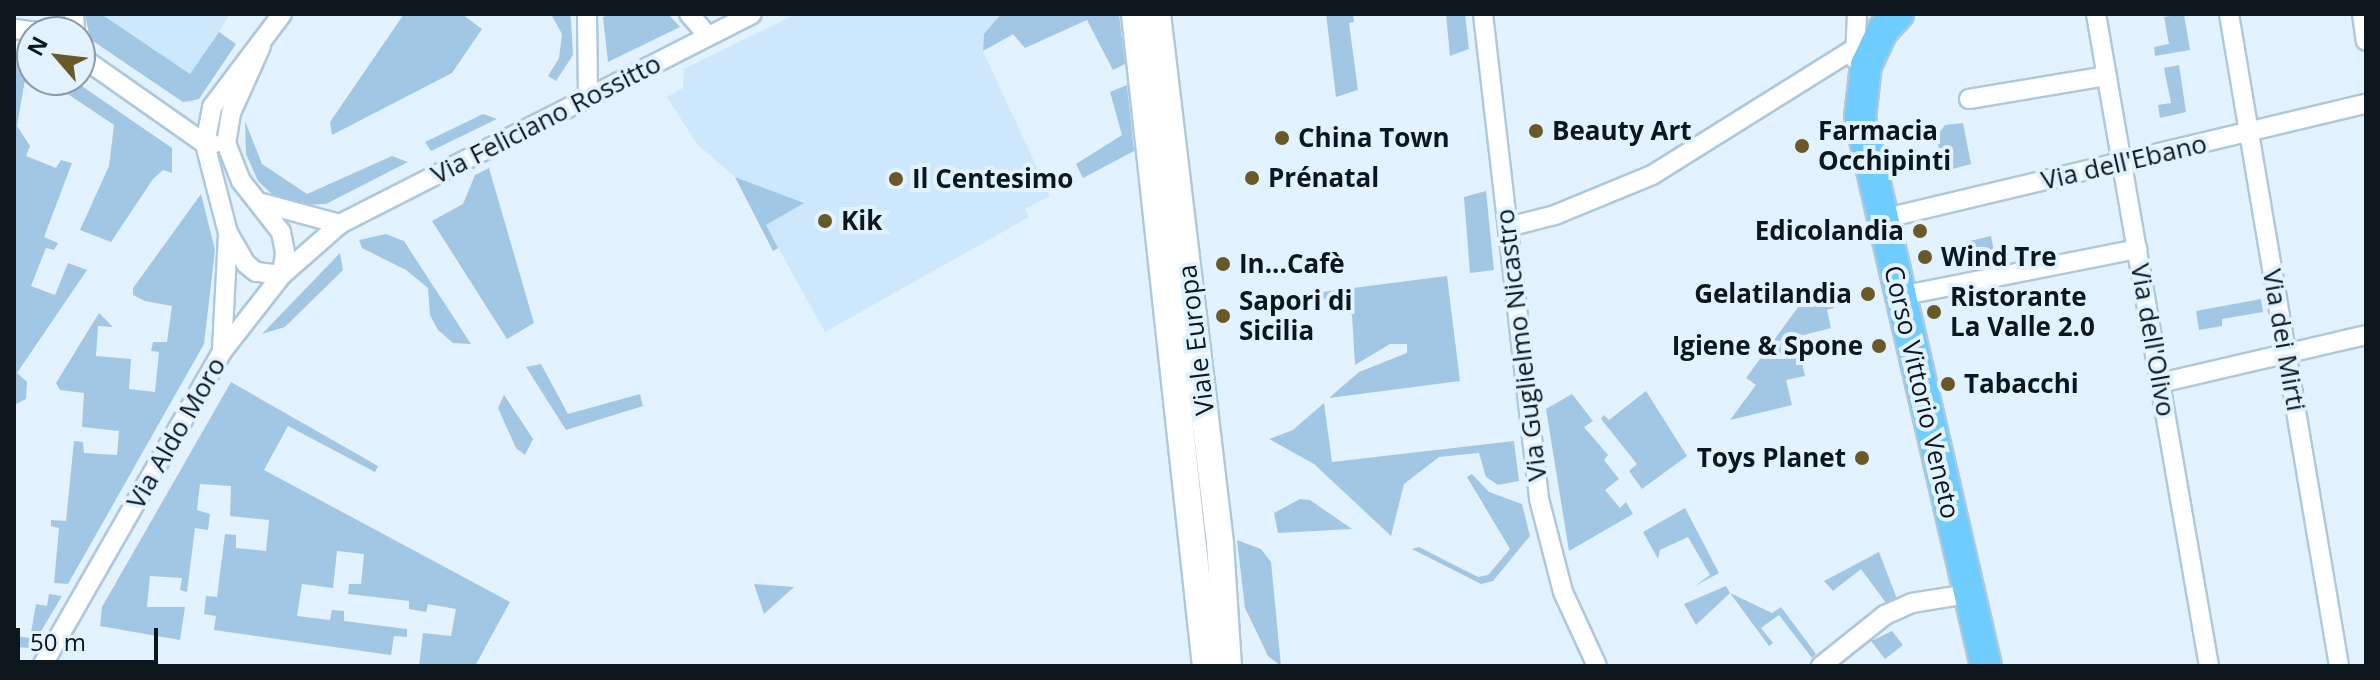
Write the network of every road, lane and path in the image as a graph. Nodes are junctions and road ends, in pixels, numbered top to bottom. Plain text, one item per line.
1 (282, 14) edge
2 (588, 14) edge
3 (689, 14) edge
4 (752, 14) edge
5 (1135, 14) edge
6 (1157, 14) edge
7 (1483, 14) edge
8 (2096, 14) edge
9 (2229, 14) edge
10 (2362, 14) edge
11 (1882, 19) edge
12 (708, 36) junction
13 (2366, 41) edge
14 (261, 46) junction
15 (1855, 50) junction
16 (96, 67) edge
17 (2107, 76) junction
18 (588, 96) junction
19 (1969, 99) dead end
20 (2366, 104) edge
21 (1860, 118) junction
22 (2249, 133) junction
23 (226, 143) junction
24 (205, 144) junction
25 (2122, 163) junction
26 (260, 202) junction
27 (1882, 219) junction
28 (340, 224) junction
29 (1508, 227) junction
30 (228, 233) junction
31 (2137, 249) junction
32 (282, 275) junction
33 (1900, 296) junction
34 (2366, 335) edge
35 (221, 353) junction
36 (2286, 353) junction
37 (2160, 383) junction
38 (1968, 594) junction
39 (42, 666) edge
40 (1206, 666) edge
41 (1228, 666) edge
42 (1597, 666) edge
43 (1821, 666) edge
44 (1986, 666) edge
45 (2209, 666) edge
46 (2339, 666) edge

1 - 14 street
2 - 18 street
3 - 12 street
4 - 12 street, Via Feliciano Rossitto
5 - 40 main road, Viale Europa
6 - 41 main road, Viale Europa
7 - 29 street, Via Guglielmo Nicastro
8 - 17 street, Via dell'Olivo
9 - 22 street, Via dei Mirti
10 - 13 street
11 - 15 street
11 - 15 street
11 - 21 main road, Corso Vittorio Veneto
12 - 18 street, Via Feliciano Rossitto
14 - 23 street
14 - 24 street
15 - 21 street
15 - 29 street
16 - 24 street
17 - 19 street
17 - 25 street, Via dell'Olivo
18 - 28 street, Via Feliciano Rossitto
20 - 22 street, Via dell'Ebano
21 - 27 main road, Corso Vittorio Veneto
22 - 25 street, Via dell'Ebano
22 - 36 street, Via dei Mirti
23 - 24 street
23 - 26 street
24 - 30 street
25 - 27 street, Via dell'Ebano
25 - 31 street, Via dell'Olivo
26 - 28 street
26 - 32 street
27 - 33 main road, Corso Vittorio Veneto
28 - 32 street, Via Aldo Moro
29 - 42 street, Via Guglielmo Nicastro
30 - 32 street
30 - 35 street
31 - 33 street
31 - 37 street, Via dell'Olivo
32 - 35 street, Via Aldo Moro
33 - 38 main road, Corso Vittorio Veneto
34 - 36 street
35 - 39 street, Via Aldo Moro
36 - 37 street
36 - 46 street, Via dei Mirti
37 - 45 street, Via dell'Olivo
38 - 43 street
38 - 44 main road, Corso Vittorio Veneto

